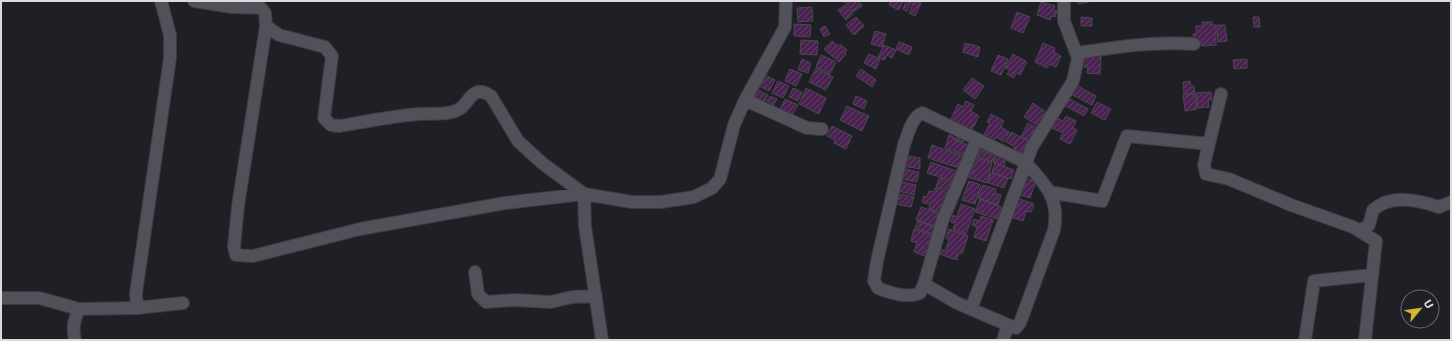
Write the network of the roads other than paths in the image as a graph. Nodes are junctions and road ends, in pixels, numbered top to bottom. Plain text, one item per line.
1 (161, 1) edge
2 (194, 1) edge
3 (786, 1) edge
4 (1064, 1) edge
5 (216, 3) edge
6 (266, 26) junction
7 (1194, 44) dead end
8 (1077, 53) junction
9 (1221, 94) dead end
10 (745, 100) junction
11 (822, 129) dead end
12 (977, 140) junction
13 (1209, 144) junction
14 (1025, 162) junction
15 (1049, 192) junction
16 (584, 194) junction
17 (1451, 202) edge
18 (1361, 230) junction
19 (475, 272) dead end
20 (1372, 275) junction
21 (924, 284) junction
22 (596, 296) junction
23 (1, 298) edge
24 (183, 303) dead end
25 (137, 308) junction
26 (79, 309) junction
27 (971, 309) junction
28 (1008, 325) junction
29 (75, 340) edge
30 (602, 340) edge
31 (1004, 340) edge
32 (1305, 340) edge
33 (1365, 340) edge

1 - 25 street
2 - 5 street
3 - 10 street
4 - 8 street
5 - 6 street
6 - 16 street
6 - 16 street
7 - 8 street
8 - 14 street
9 - 13 street
10 - 11 street
10 - 16 street
12 - 14 street
12 - 21 street
12 - 21 street
13 - 15 street
13 - 18 street
14 - 15 street
14 - 27 street
15 - 28 street
16 - 22 street
17 - 18 street
18 - 20 street
19 - 22 street
20 - 32 street
20 - 33 street
21 - 27 street
22 - 30 street
23 - 26 street
24 - 25 street
25 - 26 street
26 - 29 street
27 - 28 street
28 - 31 street

